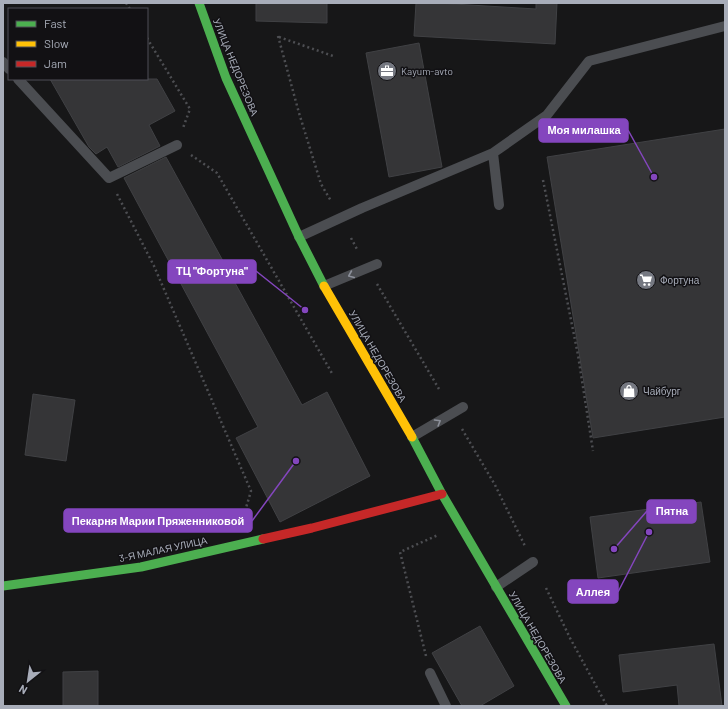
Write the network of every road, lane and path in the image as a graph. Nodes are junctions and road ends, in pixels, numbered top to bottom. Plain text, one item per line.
1 (199, 3) edge
2 (725, 26) edge
3 (148, 40) edge
4 (333, 56) dead end
5 (19, 80) edge
6 (177, 145) junction
7 (493, 153) junction
8 (109, 178) junction
9 (543, 180) dead end
10 (331, 202) dead end
11 (499, 205) dead end
12 (300, 236) junction
13 (351, 238) dead end
14 (360, 255) dead end
15 (377, 264) dead end
16 (374, 278) dead end
17 (324, 286) junction
18 (333, 376) dead end
19 (439, 389) dead end
20 (464, 407) dead end
21 (460, 426) dead end
22 (412, 437) junction
23 (593, 451) dead end
24 (442, 494) junction
25 (440, 534) dead end
26 (234, 546) junction
27 (528, 552) dead end
28 (533, 562) dead end
29 (3, 586) edge
30 (496, 587) junction
31 (546, 588) dead end
32 (430, 673) joint
33 (446, 706) edge
34 (566, 706) edge
35 (607, 706) edge

1 - 12 street, УЛИЦА НЕДОРЕЗОВА
2 - 7 lane
3 - 6 path
4 - 10 path
5 - 8 lane
6 - 8 lane
6 - 18 path
7 - 11 lane
7 - 12 lane
8 - 26 path
9 - 23 path
12 - 17 street, УЛИЦА НЕДОРЕЗОВА
13 - 14 path
15 -> 17 lane
16 - 19 path
17 - 22 street, УЛИЦА НЕДОРЕЗОВА
22 -> 20 lane
21 - 27 path
22 - 24 street, УЛИЦА НЕДОРЕЗОВА
24 - 26 street, 3-Я МАЛАЯ УЛИЦА
24 - 30 street, УЛИЦА НЕДОРЕЗОВА
25 - 32 path
26 - 29 street, 3-Я МАЛАЯ УЛИЦА
28 - 30 lane
30 - 34 street, УЛИЦА НЕДОРЕЗОВА
31 - 35 path
32 - 33 lane

